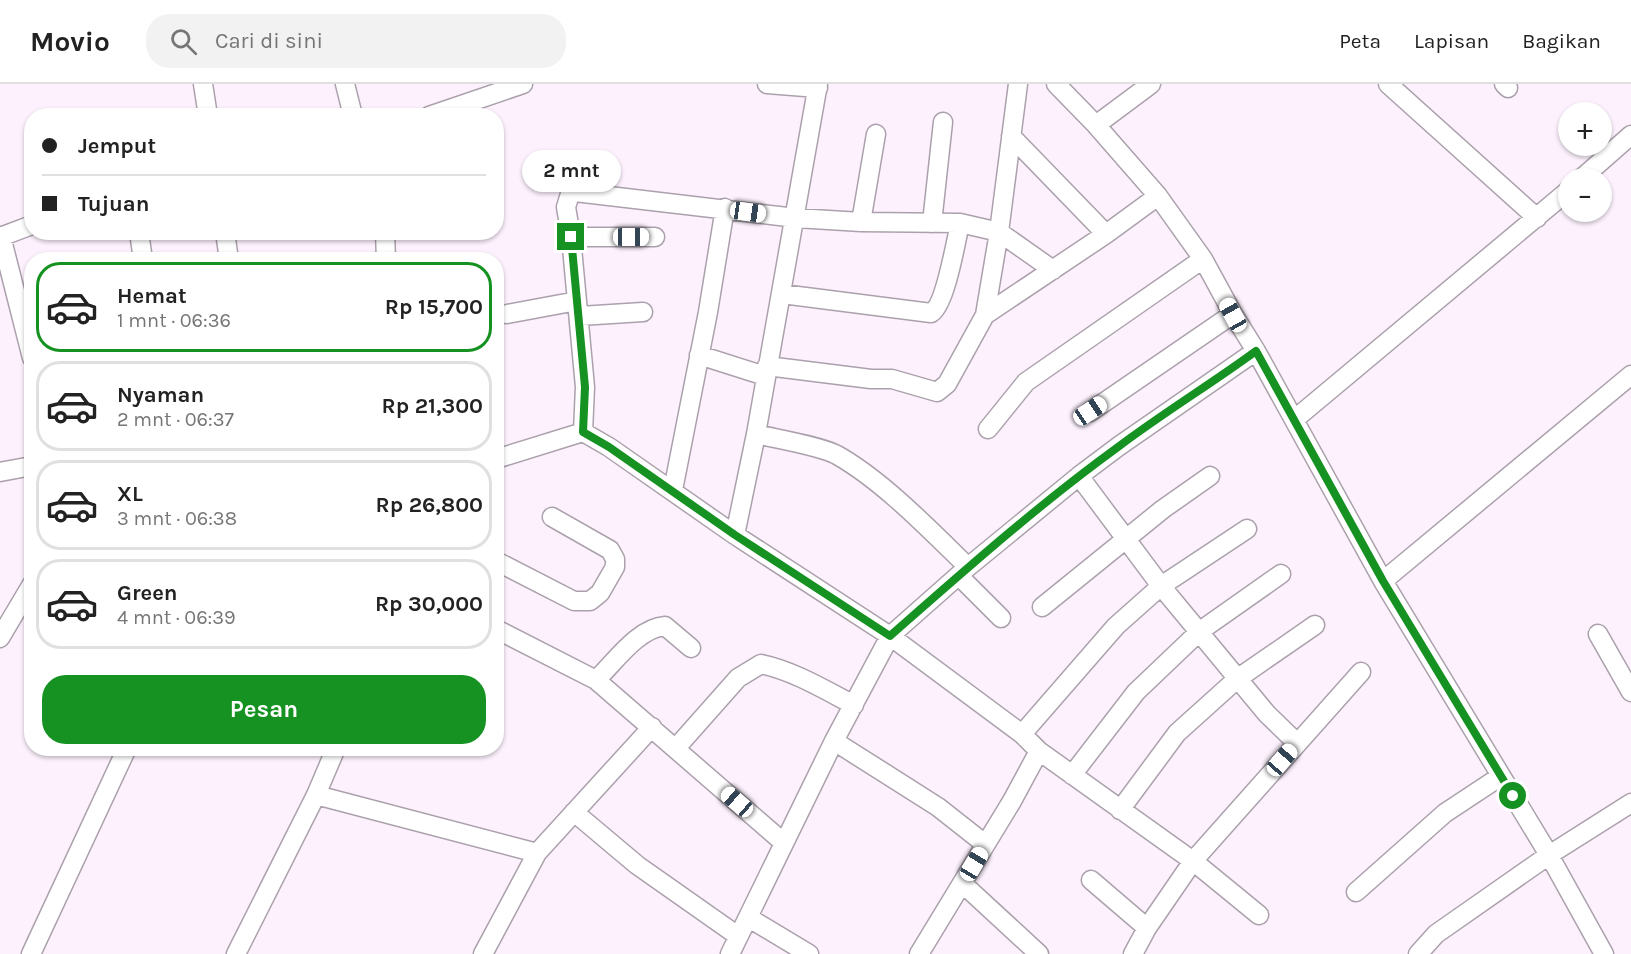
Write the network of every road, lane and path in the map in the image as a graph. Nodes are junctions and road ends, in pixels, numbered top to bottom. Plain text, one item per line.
1 (203, 84) edge
2 (345, 84) edge
3 (523, 84) edge
4 (767, 84) edge
5 (1018, 84) edge
6 (1056, 84) edge
7 (1151, 84) edge
8 (1388, 84) edge
9 (818, 86) edge
10 (206, 108) edge
11 (351, 108) edge
12 (452, 108) edge
13 (943, 122) dead end
14 (1096, 125) junction
15 (876, 134) dead end
16 (1631, 135) edge
17 (1011, 136) junction
18 (1593, 168) edge
19 (1158, 196) junction
20 (1558, 200) edge
21 (725, 208) junction
22 (796, 218) junction
23 (1538, 218) junction
24 (861, 222) junction
25 (932, 223) junction
26 (960, 223) junction
27 (24, 228) edge
28 (999, 232) junction
29 (1106, 234) junction
30 (1, 237) edge
31 (571, 237) junction
32 (655, 237) dead end
33 (1203, 259) junction
34 (1053, 270) junction
35 (782, 294) junction
36 (578, 309) junction
37 (643, 312) dead end
38 (507, 314) dead end
39 (985, 315) junction
40 (1233, 315) junction
41 (24, 327) edge
42 (1256, 351) junction
43 (699, 355) junction
44 (766, 371) junction
45 (1631, 375) edge
46 (1090, 411) dead end
47 (1294, 419) junction
48 (988, 429) dead end
49 (583, 432) junction
50 (756, 434) junction
51 (504, 457) edge
52 (24, 467) edge
53 (0, 471) edge
54 (1079, 476) junction
55 (1210, 476) dead end
56 (673, 490) junction
57 (552, 517) dead end
58 (1247, 529) dead end
59 (735, 535) junction
60 (1126, 538) junction
61 (504, 565) edge
62 (964, 571) junction
63 (1281, 574) dead end
64 (1383, 581) junction
65 (1161, 586) junction
66 (24, 598) edge
67 (1042, 607) dead end
68 (1002, 618) dead end
69 (1315, 625) dead end
70 (1200, 631) junction
71 (504, 633) edge
72 (1598, 634) dead end
73 (890, 636) junction
74 (0, 638) edge
75 (691, 648) dead end
76 (1361, 672) dead end
77 (1237, 679) junction
78 (596, 680) junction
79 (1631, 692) edge
80 (854, 705) junction
81 (652, 727) junction
82 (1022, 734) junction
83 (834, 741) junction
84 (1297, 743) junction
85 (676, 748) junction
86 (1039, 751) junction
87 (123, 756) edge
88 (333, 756) edge
89 (1072, 775) junction
90 (1501, 776) junction
91 (316, 795) junction
92 (1631, 803) edge
93 (1120, 810) junction
94 (574, 812) junction
95 (784, 843) junction
96 (986, 844) junction
97 (537, 854) junction
98 (1549, 855) junction
99 (1193, 861) junction
100 (1090, 880) dead end
101 (962, 883) junction
102 (1356, 892) dead end
103 (1259, 915) dead end
104 (749, 918) junction
105 (1147, 928) junction
106 (738, 936) junction
107 (33, 953) edge
108 (236, 954) edge
109 (483, 954) edge
110 (730, 954) edge
111 (809, 954) edge
112 (919, 954) edge
113 (1039, 954) edge
114 (1133, 954) edge
115 (1418, 954) edge
116 (1604, 954) edge

1 - 10 street
2 - 11 street
3 - 12 street
4 - 9 street
5 - 17 street
6 - 14 street
7 - 14 street
8 - 23 street
9 - 22 street
13 - 25 street
14 - 19 street
15 - 24 street
16 - 18 street
17 - 28 street
17 - 29 street
19 - 29 street
19 - 33 street
20 - 23 street
21 - 22 street
21 - 31 street
21 - 43 street
22 - 24 street
22 - 35 street
23 - 47 street
24 - 25 street
25 - 26 street
26 - 28 street
26 - 35 street
27 - 30 street
28 - 34 street
28 - 39 street
29 - 34 street
30 - 41 street
31 - 32 street
31 - 36 street
33 - 40 street
33 - 48 street
34 - 39 street
35 - 44 street
36 - 37 street
36 - 38 street
36 - 49 street
39 - 44 street
40 - 42 street
40 - 46 street
42 - 47 street
42 - 54 street
43 - 44 street
43 - 56 street
44 - 50 street
45 - 64 street
47 - 64 street
49 - 51 street
49 - 56 street
50 - 59 street
50 - 62 street
52 - 53 street
54 - 60 street
54 - 62 street
55 - 60 street
56 - 59 street
57 - 61 street
58 - 65 street
59 - 73 street
60 - 65 street
60 - 67 street
62 - 68 street
62 - 73 street
63 - 70 street
64 - 90 street
65 - 70 street
65 - 82 street
66 - 74 street
69 - 77 street
70 - 77 street
70 - 89 street
71 - 78 street
72 - 79 street
73 - 80 street
73 - 82 street
75 - 78 street
76 - 84 street
77 - 84 street
77 - 93 street
78 - 81 street
80 - 83 street
80 - 85 street
81 - 85 street
81 - 94 street
82 - 86 street
83 - 95 street
83 - 96 street
84 - 99 street
85 - 95 street
86 - 89 street
86 - 96 street
87 - 107 street
88 - 91 street
89 - 93 street
90 - 98 street
90 - 102 street
91 - 97 street
91 - 108 street
92 - 98 street
93 - 99 street
94 - 97 street
94 - 106 street
95 - 104 street
96 - 101 street
97 - 109 street
98 - 115 street
98 - 116 street
99 - 103 street
99 - 105 street
100 - 105 street
101 - 112 street
101 - 113 street
104 - 106 street
104 - 111 street
105 - 114 street
106 - 110 street

